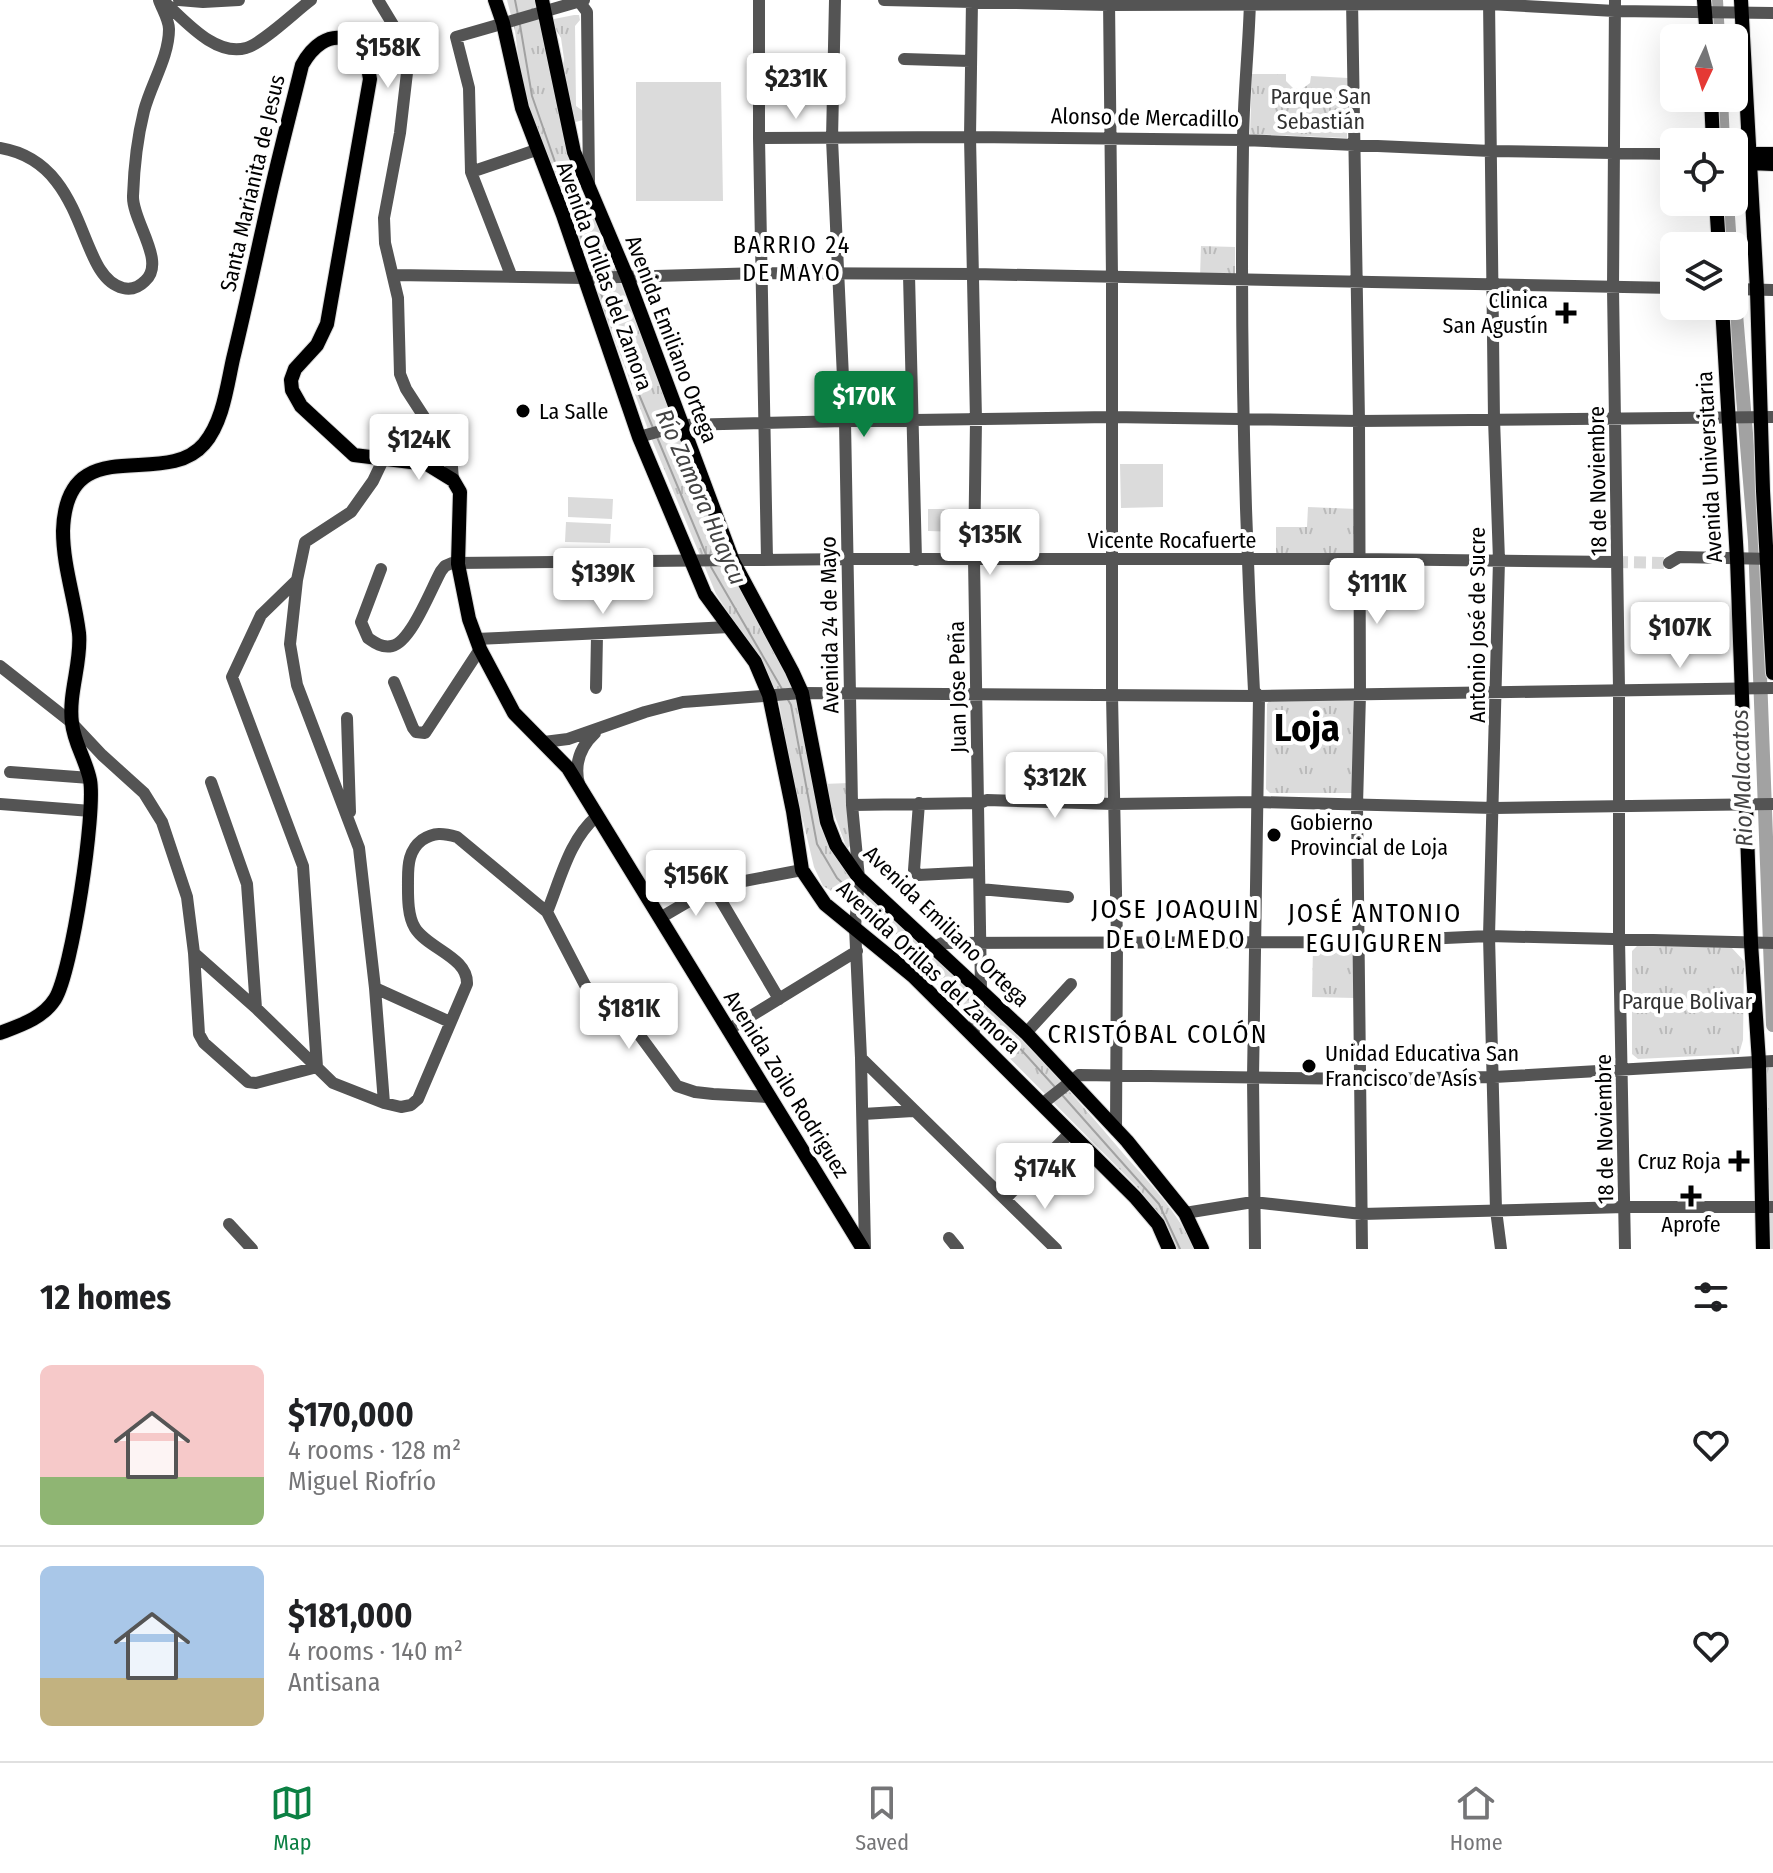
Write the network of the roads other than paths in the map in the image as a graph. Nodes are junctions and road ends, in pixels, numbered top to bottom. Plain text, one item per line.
1 (160, 0) edge
2 (179, 0) edge
3 (239, 0) edge
4 (311, 0) edge
5 (378, 0) edge
6 (495, 0) edge
7 (580, 0) edge
8 (759, 0) edge
9 (835, 0) edge
10 (884, 0) edge
11 (1352, 1) edge
12 (972, 2) edge
13 (1250, 2) edge
14 (1489, 2) edge
15 (1109, 3) edge
16 (1615, 6) edge
17 (1707, 7) edge
18 (541, 8) edge
19 (1738, 8) edge
20 (1773, 13) edge
21 (507, 22) junction
22 (904, 59) dead end
23 (970, 61) junction
24 (1743, 128) edge
25 (970, 137) junction
26 (759, 138) junction
27 (832, 139) junction
28 (1109, 139) junction
29 (1243, 140) junction
30 (1353, 144) junction
31 (0, 148) edge
32 (536, 150) junction
33 (1491, 151) junction
34 (1613, 153) junction
35 (1660, 154) edge
36 (1773, 154) edge
37 (1748, 156) edge
38 (1748, 157) edge
39 (1773, 164) edge
40 (471, 172) junction
41 (589, 187) junction
42 (1748, 205) edge
43 (762, 273) junction
44 (840, 274) junction
45 (974, 274) junction
46 (394, 275) junction
47 (511, 275) junction
48 (909, 275) junction
49 (624, 277) junction
50 (588, 278) junction
51 (1112, 278) junction
52 (1242, 279) junction
53 (1357, 282) junction
54 (1492, 285) junction
55 (1613, 288) junction
56 (1660, 288) edge
57 (1748, 290) edge
58 (1755, 290) junction
59 (1773, 290) edge
60 (1723, 320) edge
61 (1110, 417) junction
62 (1616, 417) junction
63 (1730, 417) junction
64 (1765, 417) edge
65 (1246, 419) junction
66 (1494, 419) junction
67 (911, 420) junction
68 (976, 420) junction
69 (845, 421) junction
70 (1359, 421) junction
71 (766, 422) junction
72 (679, 426) junction
73 (642, 436) junction
74 (383, 460) junction
75 (453, 480) junction
76 (1768, 491) edge
77 (849, 559) junction
78 (974, 559) junction
79 (1358, 559) junction
80 (1617, 559) junction
81 (1737, 559) junction
82 (1771, 559) edge
83 (691, 560) junction
84 (767, 560) junction
85 (916, 560) junction
86 (1247, 560) junction
87 (1499, 560) junction
88 (733, 561) junction
89 (1112, 561) junction
90 (458, 564) junction
91 (1670, 564) tunnel mouth
92 (381, 569) dead end
93 (297, 580) junction
94 (730, 627) junction
95 (597, 635) junction
96 (478, 644) junction
97 (0, 666) edge
98 (394, 682) dead end
99 (1772, 683) edge
100 (596, 688) dead end
101 (1741, 688) junction
102 (1619, 689) junction
103 (850, 692) junction
104 (1497, 692) junction
105 (802, 693) junction
106 (1360, 694) junction
107 (769, 695) junction
108 (1112, 695) junction
109 (977, 696) junction
110 (1259, 696) junction
111 (347, 718) dead end
112 (71, 722) junction
113 (597, 731) junction
114 (544, 742) junction
115 (10, 772) dead end
116 (90, 778) junction
117 (211, 782) dead end
118 (580, 786) junction
119 (1257, 802) junction
120 (919, 803) junction
121 (980, 803) junction
122 (0, 804) edge
123 (1114, 804) junction
124 (1750, 804) junction
125 (1773, 804) edge
126 (852, 805) junction
127 (1357, 805) junction
128 (1618, 806) junction
129 (1494, 808) junction
130 (91, 811) junction
131 (597, 816) junction
132 (350, 823) junction
133 (802, 870) junction
134 (979, 872) junction
135 (859, 878) junction
136 (713, 887) junction
137 (980, 889) junction
138 (1068, 897) dead end
139 (547, 912) junction
140 (660, 918) junction
141 (855, 927) junction
142 (1489, 936) junction
143 (1619, 939) junction
144 (1117, 941) junction
145 (979, 942) junction
146 (1257, 942) junction
147 (1358, 942) junction
148 (1754, 943) junction
149 (1773, 943) edge
150 (934, 947) junction
151 (857, 951) junction
152 (194, 953) junction
153 (1071, 984) dead end
154 (375, 988) junction
155 (981, 993) junction
156 (779, 999) junction
157 (256, 1008) junction
158 (450, 1022) junction
159 (728, 1030) junction
160 (974, 1032) junction
161 (0, 1033) edge
162 (1026, 1033) junction
163 (861, 1058) junction
164 (1765, 1062) edge
165 (317, 1067) junction
166 (1623, 1068) junction
167 (1116, 1075) junction
168 (1494, 1077) junction
169 (1253, 1078) junction
170 (1360, 1079) junction
171 (1070, 1080) junction
172 (768, 1097) junction
173 (384, 1103) junction
174 (1042, 1104) junction
175 (913, 1111) junction
176 (863, 1114) junction
177 (1116, 1130) junction
178 (1069, 1134) junction
179 (1006, 1198) junction
180 (1253, 1202) junction
181 (1625, 1207) junction
182 (1766, 1208) edge
183 (1496, 1210) junction
184 (1185, 1213) junction
185 (1362, 1214) junction
186 (229, 1224) dead end
187 (949, 1238) dead end
188 (252, 1249) edge
189 (864, 1249) edge
190 (958, 1249) edge
191 (1056, 1249) edge
192 (1169, 1249) edge
193 (1202, 1249) edge
194 (1255, 1249) edge
195 (1362, 1249) edge
196 (1501, 1249) edge
197 (1625, 1249) edge
198 (1763, 1249) edge

1 - 4 street
1 - 31 street
2 - 3 street
5 - 46 street
6 - 21 main road, Avenida Orillas del Zamora
7 - 18 street
7 - 41 street, Avenida Emiliano Ortega
8 - 26 street
9 - 27 street, Avenida 24 de Mayo
10 - 12 street
11 - 13 street
11 - 14 street
11 - 30 street
12 - 15 street
12 - 23 street, Juan Jose Peña
13 - 15 street
13 - 29 street
14 - 16 street
14 - 33 street, Antonio José de Sucre
15 - 28 street
16 - 17 street
16 - 34 street, 18 de Noviembre
17 - 19 street
18 - 21 street
18 - 41 main road, Avenida Emiliano Ortega
19 - 20 street
19 - 24 main road
21 - 32 main road, Avenida Orillas del Zamora
21 - 40 street
22 - 23 street
23 - 25 street, Juan Jose Peña
25 - 27 street, Alonso de Mercadillo
25 - 28 street, Alonso de Mercadillo
25 - 45 street, Juan Jose Peña
26 - 27 street, Alonso de Mercadillo
26 - 43 street
27 - 44 street, Avenida 24 de Mayo
28 - 29 street, Alonso de Mercadillo
28 - 51 street
29 - 30 street, Alonso de Mercadillo
29 - 52 street
30 - 33 street, Alonso de Mercadillo
30 - 53 street
32 - 40 street
32 - 50 main road, Avenida Orillas del Zamora
33 - 34 street, Alonso de Mercadillo
33 - 54 street, Antonio José de Sucre
34 - 35 street, Alonso de Mercadillo
34 - 55 street, 18 de Noviembre
36 - 37 main road
38 - 39 main road
40 - 47 street
41 - 49 main road, Avenida Emiliano Ortega
42 - 58 main road
43 - 44 street
43 - 49 street
43 - 71 street
44 - 48 street
44 - 69 street, Avenida 24 de Mayo
45 - 48 street
45 - 51 street
45 - 68 street, Juan Jose Peña
46 - 47 street
46 - 75 street
47 - 50 street
48 - 67 street
49 - 50 street
49 - 72 main road, Avenida Emiliano Ortega
50 - 73 main road, Avenida Orillas del Zamora
51 - 52 street
51 - 61 street
52 - 53 street
52 - 65 street
53 - 54 street
53 - 70 street
54 - 55 street
54 - 66 street, Antonio José de Sucre
55 - 56 street
55 - 62 street, 18 de Noviembre
57 - 58 street
58 - 59 street
58 - 64 main road
60 - 63 main road, Avenida Universitaria
61 - 65 street
61 - 68 street
61 - 89 street
62 - 63 street
62 - 66 street
62 - 80 street, 18 de Noviembre
63 - 64 street
63 - 81 main road, Avenida Universitaria
64 - 76 main road
65 - 70 street
65 - 86 street
66 - 70 street
66 - 87 street, Antonio José de Sucre
67 - 68 street
67 - 69 street
67 - 85 street
68 - 78 street, Juan Jose Peña
69 - 71 street
69 - 77 street, Avenida 24 de Mayo
70 - 79 street
71 - 72 street
71 - 84 street
72 - 73 street
72 - 88 main road, Avenida Emiliano Ortega
73 - 83 main road, Avenida Orillas del Zamora
74 - 75 main road, Santa Marianita de Jesus
74 - 93 street
74 - 112 main road, Santa Marianita de Jesus
75 - 90 main road
76 - 82 main road
77 - 84 street, Vicente Rocafuerte
77 - 85 street, Vicente Rocafuerte
77 - 103 street, Avenida 24 de Mayo
78 - 85 street, Vicente Rocafuerte
78 - 89 street, Vicente Rocafuerte
78 - 109 street, Juan Jose Peña
79 - 86 street, Vicente Rocafuerte
79 - 87 street, Vicente Rocafuerte
79 - 106 street
80 - 87 street, Vicente Rocafuerte
80 - 102 street, 18 de Noviembre
81 - 82 street
81 - 91 street
81 - 101 main road, Avenida Universitaria
82 - 99 main road
83 - 88 street, Vicente Rocafuerte
83 - 90 street, Vicente Rocafuerte
83 - 94 main road, Avenida Orillas del Zamora
84 - 88 street, Vicente Rocafuerte
86 - 89 street, Vicente Rocafuerte
86 - 110 street
87 - 104 street, Antonio José de Sucre
88 - 105 main road, Avenida Emiliano Ortega
89 - 108 street
90 - 92 street
90 - 96 main road
93 - 132 street
93 - 165 street
94 - 95 street
94 - 107 main road, Avenida Orillas del Zamora
95 - 96 street
95 - 100 street
96 - 98 street
96 - 114 main road
97 - 112 street
99 - 101 street
101 - 102 street
101 - 124 main road, Avenida Universitaria
102 - 104 street
102 - 128 street, 18 de Noviembre
103 - 105 street
103 - 109 street
103 - 126 street, Avenida 24 de Mayo
104 - 106 street
104 - 129 street, Antonio José de Sucre
105 - 107 street
105 - 135 main road, Avenida Emiliano Ortega
106 - 110 street
106 - 127 street
107 - 113 street
107 - 133 main road, Avenida Orillas del Zamora
108 - 109 street
108 - 110 street
108 - 123 street
109 - 121 street, Juan Jose Peña
110 - 119 street
111 - 132 street
112 - 116 main road, Santa Marianita de Jesus
112 - 152 street
113 - 114 street
113 - 118 street
114 - 118 main road, Avenida Zoilo Rodriguez
115 - 116 street
116 - 130 main road, Santa Marianita de Jesus
117 - 157 street
118 - 131 main road, Avenida Zoilo Rodriguez
119 - 123 street
119 - 127 street
119 - 146 street
120 - 121 street
120 - 126 street
120 - 134 street
121 - 123 street
121 - 134 street, Juan Jose Peña
122 - 130 street
123 - 144 street
124 - 125 street
124 - 128 street
124 - 148 main road, Avenida Universitaria
126 - 135 street, Avenida 24 de Mayo
127 - 129 street
127 - 147 street
128 - 129 street
128 - 143 street, 18 de Noviembre
129 - 142 street, Antonio José de Sucre
130 - 161 main road, Santa Marianita de Jesus
131 - 139 street
131 - 140 main road, Avenida Zoilo Rodriguez
132 - 154 street
133 - 136 street
133 - 141 main road, Avenida Orillas del Zamora
134 - 137 street, Juan Jose Peña
135 - 141 street, Avenida 24 de Mayo
135 - 150 main road, Avenida Emiliano Ortega
136 - 140 street
136 - 156 street
137 - 138 street
137 - 145 street, Juan Jose Peña
139 - 158 street
139 - 172 street
140 - 159 main road, Avenida Zoilo Rodriguez
141 - 151 street, Avenida 24 de Mayo
141 - 160 main road, Avenida Orillas del Zamora
142 - 143 street
142 - 147 street
142 - 168 street, Antonio José de Sucre
143 - 148 street
143 - 166 street, 18 de Noviembre
144 - 145 street
144 - 146 street
144 - 167 street
145 - 150 street
145 - 155 street, Juan Jose Peña
146 - 147 street
146 - 169 street
147 - 170 street
148 - 149 street
148 - 164 main road, Avenida Universitaria
150 - 155 main road, Avenida Emiliano Ortega
151 - 156 street
151 - 163 street, Avenida 24 de Mayo
152 - 157 street
152 - 165 street
153 - 162 street
154 - 158 street
154 - 173 street
155 - 160 street, Juan Jose Peña
155 - 162 main road, Avenida Emiliano Ortega
156 - 159 street
157 - 165 street
158 - 173 street
159 - 172 main road, Avenida Zoilo Rodriguez
160 - 174 main road, Avenida Orillas del Zamora
162 - 171 main road, Avenida Emiliano Ortega
163 - 175 street
163 - 176 street, Avenida 24 de Mayo
164 - 166 street
164 - 182 main road, Avenida Universitaria
165 - 173 street
166 - 168 street
166 - 181 street, 18 de Noviembre
167 - 169 street
167 - 171 street
167 - 177 street
168 - 170 street
168 - 183 street, Antonio José de Sucre
169 - 170 street
169 - 180 street
170 - 185 street
171 - 174 street
171 - 177 main road, Avenida Emiliano Ortega
172 - 189 main road, Avenida Zoilo Rodriguez
174 - 178 main road, Avenida Orillas del Zamora
175 - 176 street
175 - 179 street
176 - 189 street, Avenida 24 de Mayo
177 - 184 main road, Avenida Emiliano Ortega
178 - 179 street
178 - 192 main road, Avenida Orillas del Zamora
179 - 191 street
180 - 184 street
180 - 185 street
180 - 194 street
181 - 182 street
181 - 183 street
181 - 197 street, 18 de Noviembre
182 - 198 main road, Avenida Universitaria
183 - 185 street
183 - 196 street, Antonio José de Sucre
184 - 193 main road, Avenida Emiliano Ortega
185 - 195 street
186 - 188 street
187 - 190 street

